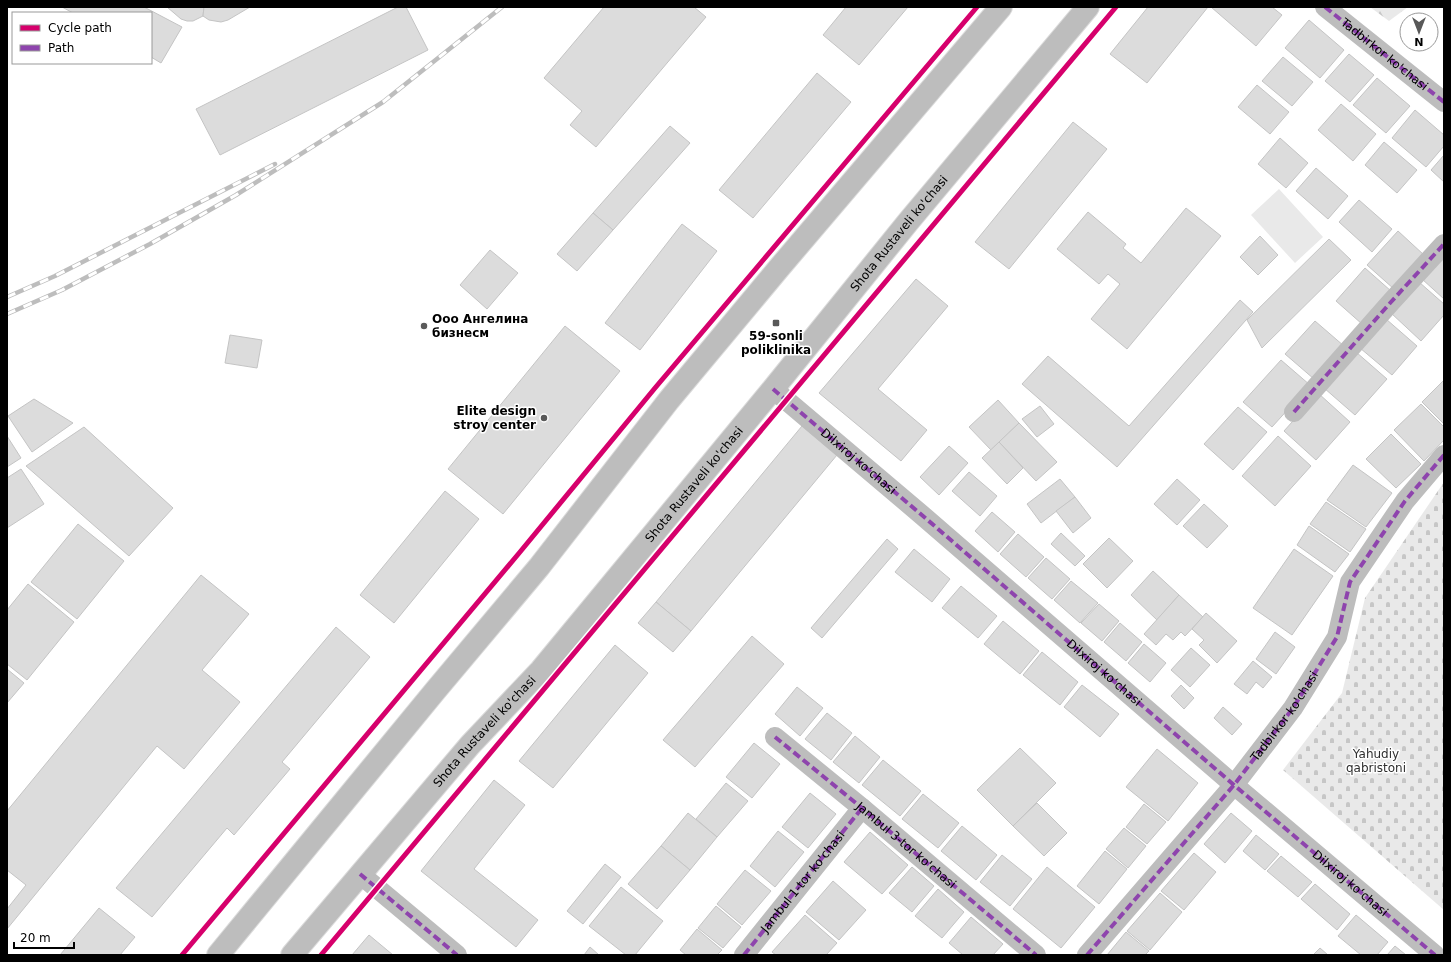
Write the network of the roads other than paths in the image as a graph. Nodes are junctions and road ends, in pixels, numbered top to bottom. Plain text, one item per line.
1 (1001, 7) edge
2 (1088, 7) edge
3 (1325, 7) edge
4 (1444, 102) edge
5 (1444, 244) edge
6 (773, 390) junction
7 (1294, 412) dead end
8 (1444, 455) edge
9 (775, 737) dead end
10 (1234, 785) junction
11 (862, 808) junction
12 (360, 874) junction
13 (218, 955) edge
14 (292, 955) edge
15 (457, 955) edge
16 (744, 955) edge
17 (1036, 955) edge
18 (1087, 955) edge
19 (1435, 955) edge

1 - 13 main road
2 - 6 main road, Shota Rustaveli ko'chasi
3 - 4 street, Tadbirkor ko'chasi
5 - 7 street
6 - 10 street, Dilxiroj ko‘chasi
6 - 12 main road, Shota Rustaveli ko'chasi
8 - 10 street, Tadbirkor ko'chasi
9 - 11 street, Jambul 3-tor ko'chasi
10 - 18 street, Tadbirkor ko'chasi
10 - 19 street, Dilxiroj ko‘chasi
11 - 16 street, Jambul 1-tor ko'chasi
11 - 17 street, Jambul 3-tor ko'chasi
12 - 14 main road, Shota Rustaveli ko'chasi
12 - 15 street

